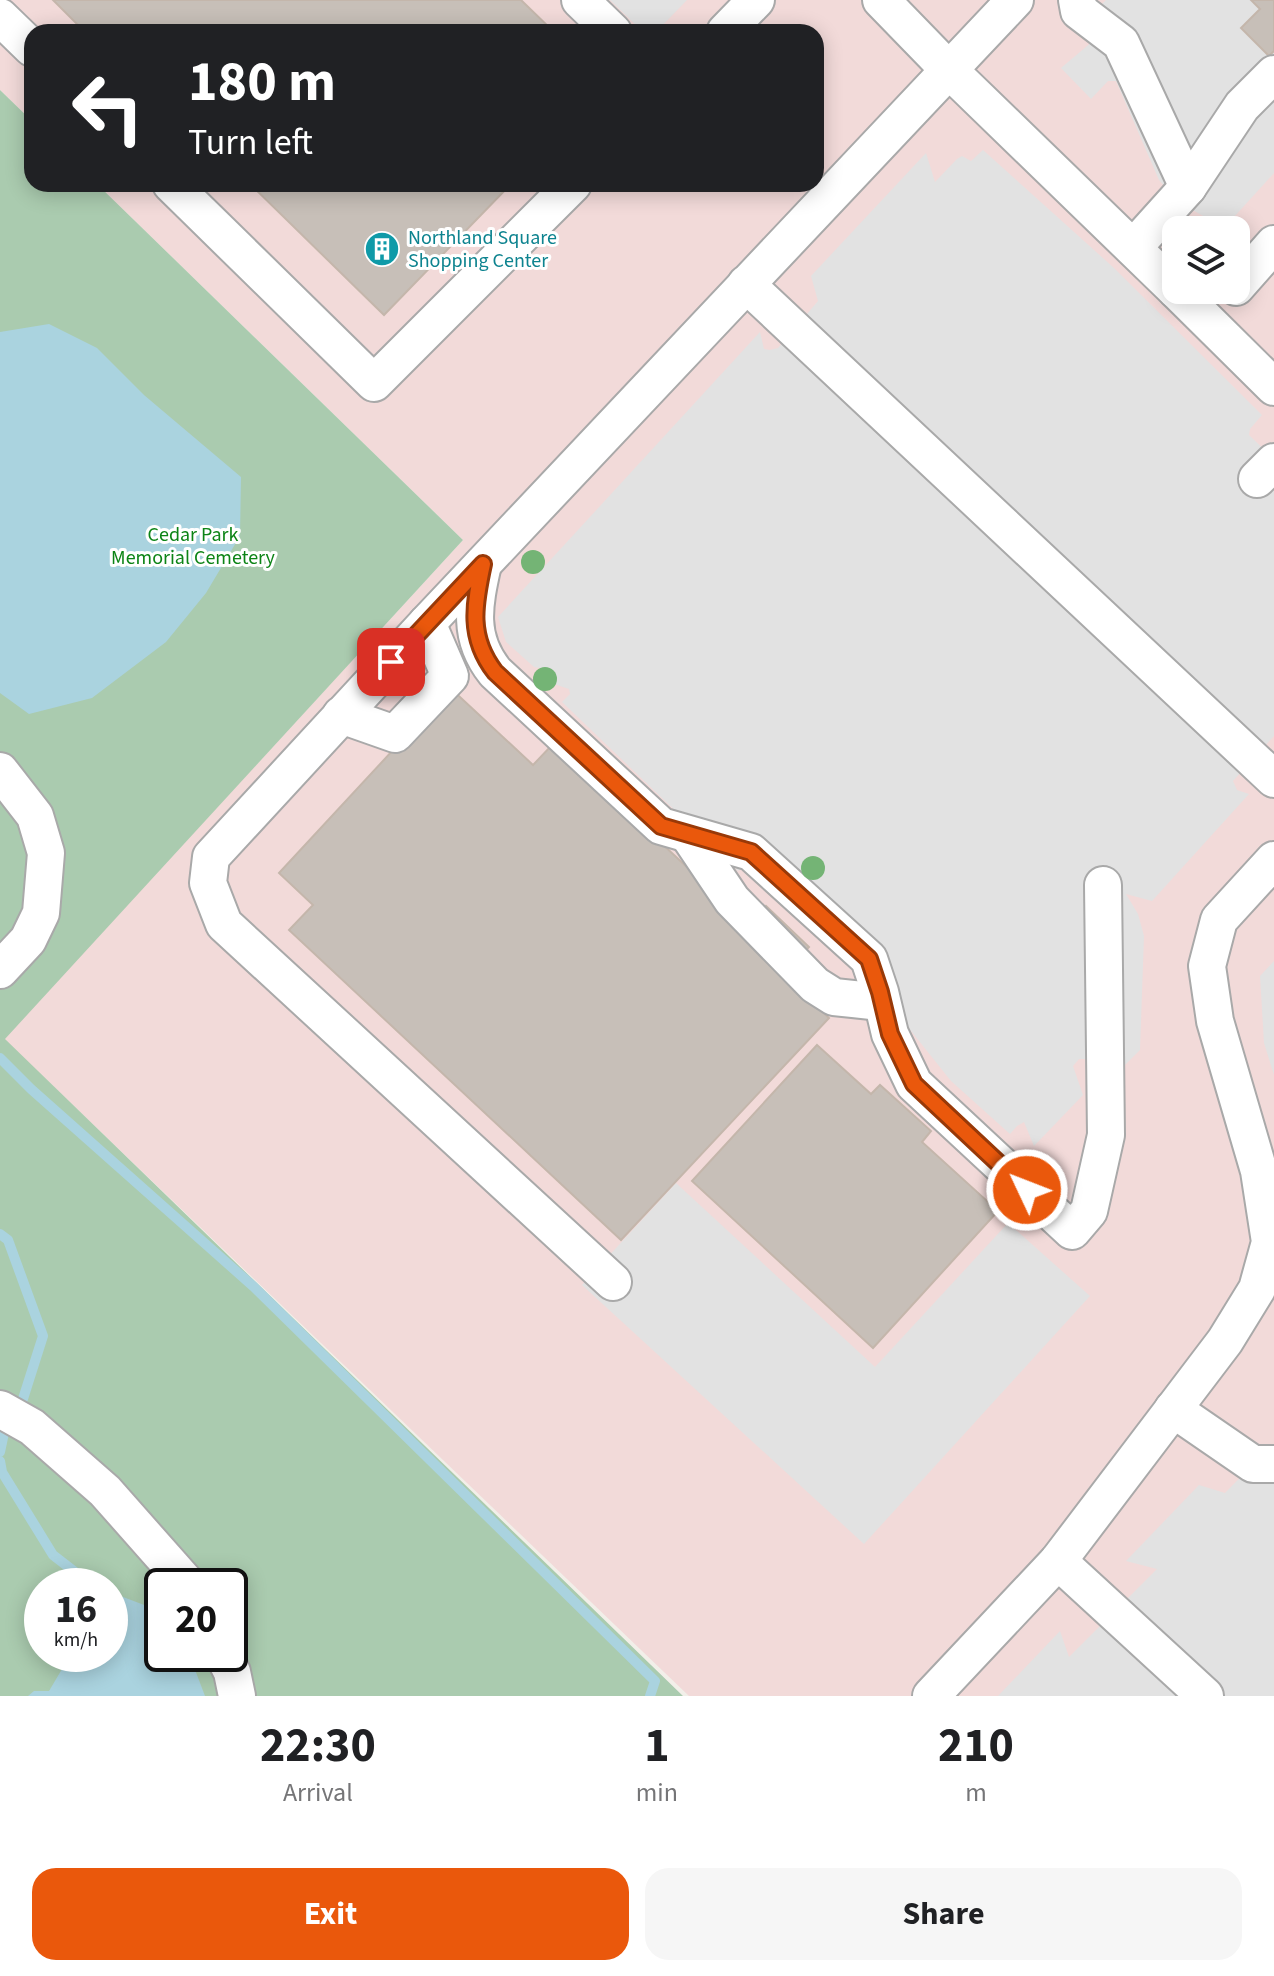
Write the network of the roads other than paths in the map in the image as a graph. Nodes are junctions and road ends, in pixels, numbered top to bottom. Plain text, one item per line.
1 (580, 0) edge
2 (756, 0) edge
3 (881, 0) edge
4 (1015, 0) edge
5 (1077, 0) edge
6 (0, 17) edge
7 (605, 24) edge
8 (733, 24) edge
9 (24, 40) edge
10 (948, 69) junction
11 (1274, 74) edge
12 (1188, 187) junction
13 (179, 192) edge
14 (565, 192) edge
15 (1133, 248) junction
16 (1271, 254) edge
17 (1250, 274) edge
18 (1162, 276) edge
19 (746, 284) junction
20 (1190, 304) edge
21 (1221, 304) edge
22 (1207, 320) junction
23 (1274, 387) edge
24 (483, 564) junction
25 (427, 623) junction
26 (341, 715) junction
27 (0, 771) edge
28 (1274, 779) edge
29 (689, 836) junction
30 (1274, 860) edge
31 (1103, 885) dead end
32 (0, 970) edge
33 (881, 1002) junction
34 (613, 1282) dead end
35 (0, 1409) edge
36 (1173, 1409) junction
37 (1274, 1464) edge
38 (1058, 1561) junction
39 (173, 1568) edge
40 (232, 1672) edge
41 (237, 1696) edge
42 (931, 1696) edge
43 (1205, 1696) edge

1 - 7 lane
2 - 8 lane
3 - 10 lane
4 - 10 lane
5 - 12 lane
6 - 9 lane
10 - 15 lane
10 - 19 lane
11 - 12 lane
12 - 15 lane
13 - 14 lane
15 - 18 lane
16 - 17 lane
19 - 24 lane
19 - 28 lane
20 - 22 lane
21 - 22 lane
22 - 23 lane
24 - 25 lane
24 - 29 lane
25 - 26 lane
25 - 26 lane
26 - 34 lane
27 - 32 lane
29 - 33 lane
29 - 33 lane
30 - 36 lane
31 - 33 lane
35 - 39 lane
36 - 37 lane
36 - 38 lane
38 - 42 lane
38 - 43 lane
40 - 41 lane

